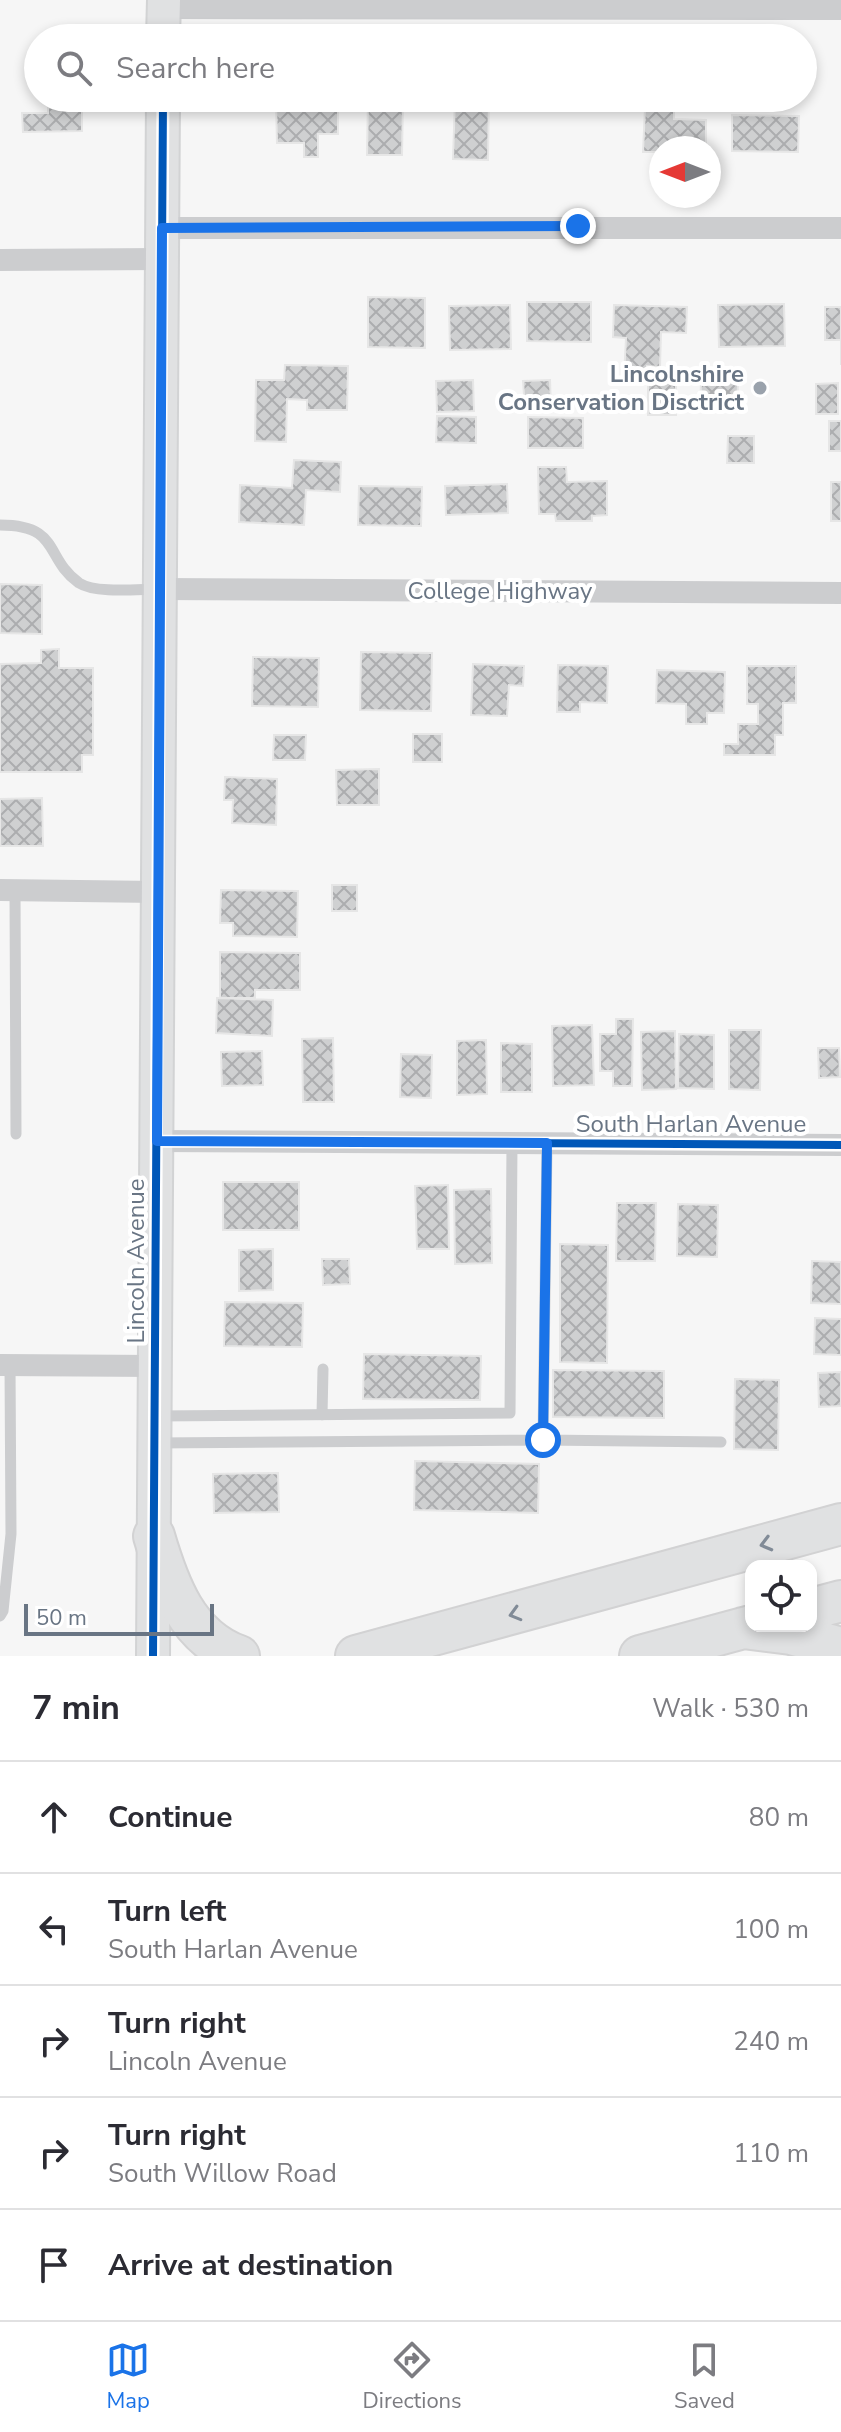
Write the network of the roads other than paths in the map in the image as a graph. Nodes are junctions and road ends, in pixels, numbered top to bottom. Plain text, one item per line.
1 (351, 4) edge
2 (841, 9) edge
3 (164, 15) edge
4 (163, 112) edge
5 (841, 228) edge
6 (162, 244) junction
7 (0, 260) edge
8 (0, 525) edge
9 (159, 589) junction
10 (841, 593) edge
11 (8, 890) edge
12 (158, 892) junction
13 (16, 1134) dead end
14 (157, 1141) junction
15 (512, 1143) junction
16 (547, 1143) junction
17 (841, 1145) edge
18 (5, 1365) edge
19 (156, 1366) junction
20 (323, 1369) dead end
21 (322, 1415) junction
22 (155, 1430) junction
23 (543, 1440) junction
24 (721, 1442) dead end
25 (841, 1524) edge
26 (154, 1536) junction
27 (841, 1601) edge
28 (817, 1607) edge
29 (0, 1616) edge
30 (745, 1628) edge
31 (778, 1632) edge
32 (841, 1648) edge
33 (153, 1656) edge
34 (239, 1656) edge
35 (356, 1656) edge
36 (640, 1656) edge

1 - 2 street
1 - 3 street
4 - 6 street, Lincoln Avenue
5 - 6 street
6 - 7 street
6 - 9 street, Lincoln Avenue
8 - 9 lane
9 - 10 street, College Highway
9 - 12 street, Lincoln Avenue
11 - 12 street
11 - 13 lane
12 - 14 street, Lincoln Avenue
14 - 15 street, South Harlan Avenue
14 - 19 street, Lincoln Avenue
15 - 16 street, South Harlan Avenue
15 - 21 lane
16 - 17 street, South Harlan Avenue
16 - 23 lane
18 - 19 street
18 - 29 lane
19 - 22 street, Lincoln Avenue
20 - 21 lane
21 - 22 lane
22 - 23 lane
22 - 26 street, Lincoln Avenue
23 - 24 lane
25 -> 35 highway
26 - 33 street, Lincoln Avenue
26 - 34 highway
27 - 28 highway
30 - 36 highway
31 - 32 highway

